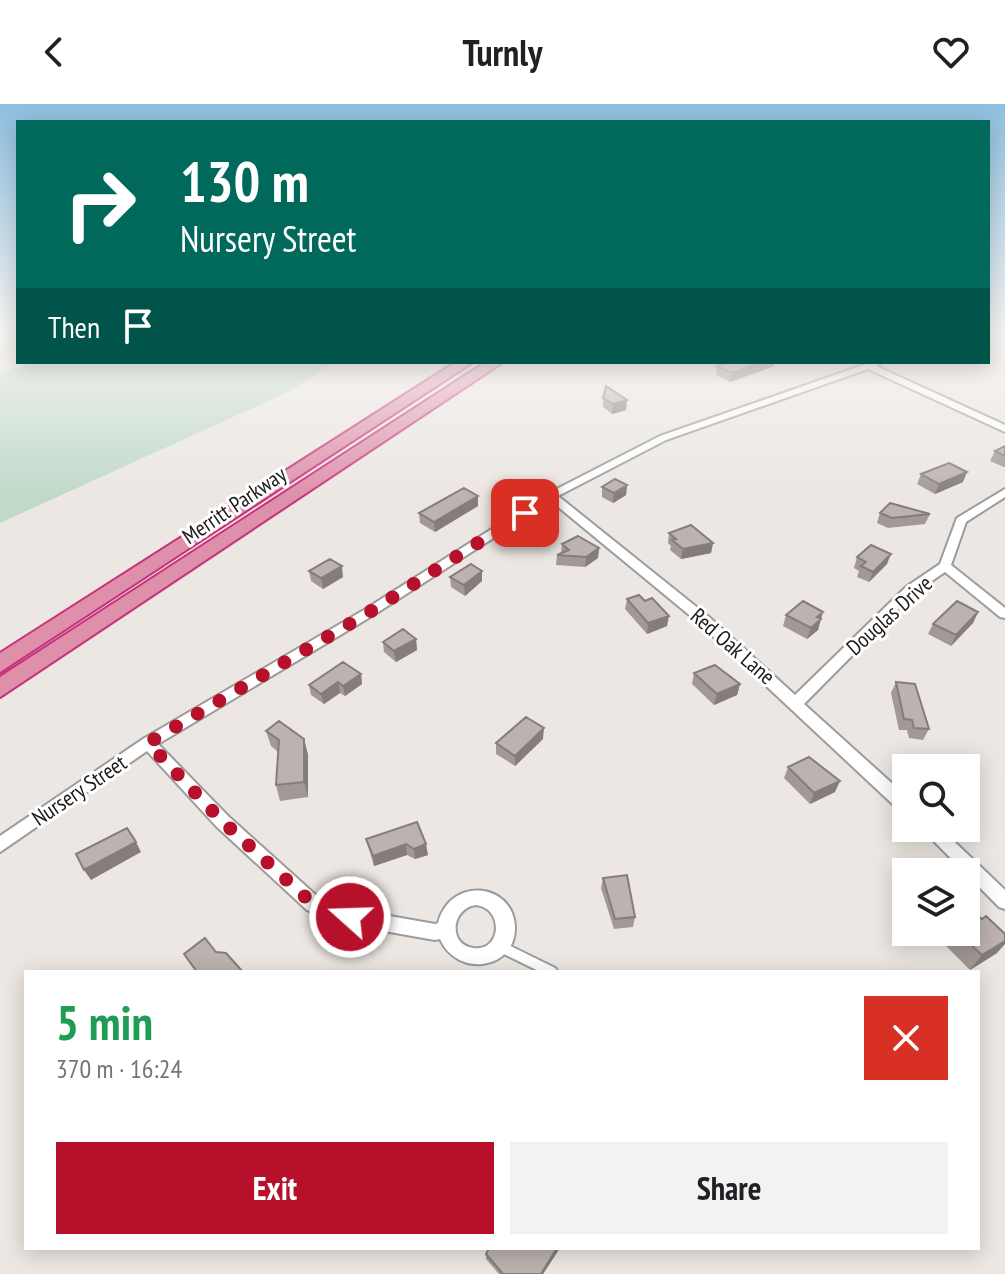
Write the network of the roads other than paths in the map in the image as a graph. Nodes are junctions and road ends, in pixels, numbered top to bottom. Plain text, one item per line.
1 (425, 389) edge
2 (456, 389) edge
3 (804, 389) edge
4 (924, 389) edge
5 (1005, 429) edge
6 (1005, 492) edge
7 (551, 496) junction
8 (945, 566) junction
9 (1005, 614) edge
10 (0, 664) edge
11 (0, 689) edge
12 (797, 702) junction
13 (148, 743) junction
14 (892, 793) edge
15 (944, 842) edge
16 (0, 845) edge
17 (1005, 901) edge
18 (445, 930) junction
19 (499, 946) junction
20 (547, 970) edge

1 - 10 highway, Merritt Parkway
2 - 11 highway, Merritt Parkway
3 - 7 street, Nursery Street
4 - 5 street
6 - 8 street, Douglas Drive
7 - 12 street, Red Oak Lane
7 - 13 street, Nursery Street
8 - 9 street
8 - 12 street, Douglas Drive
12 - 14 street, Red Oak Lane
13 - 16 street, Nursery Street
13 - 18 street
15 - 17 street
18 - 19 street
18 - 19 street
19 - 20 lane

